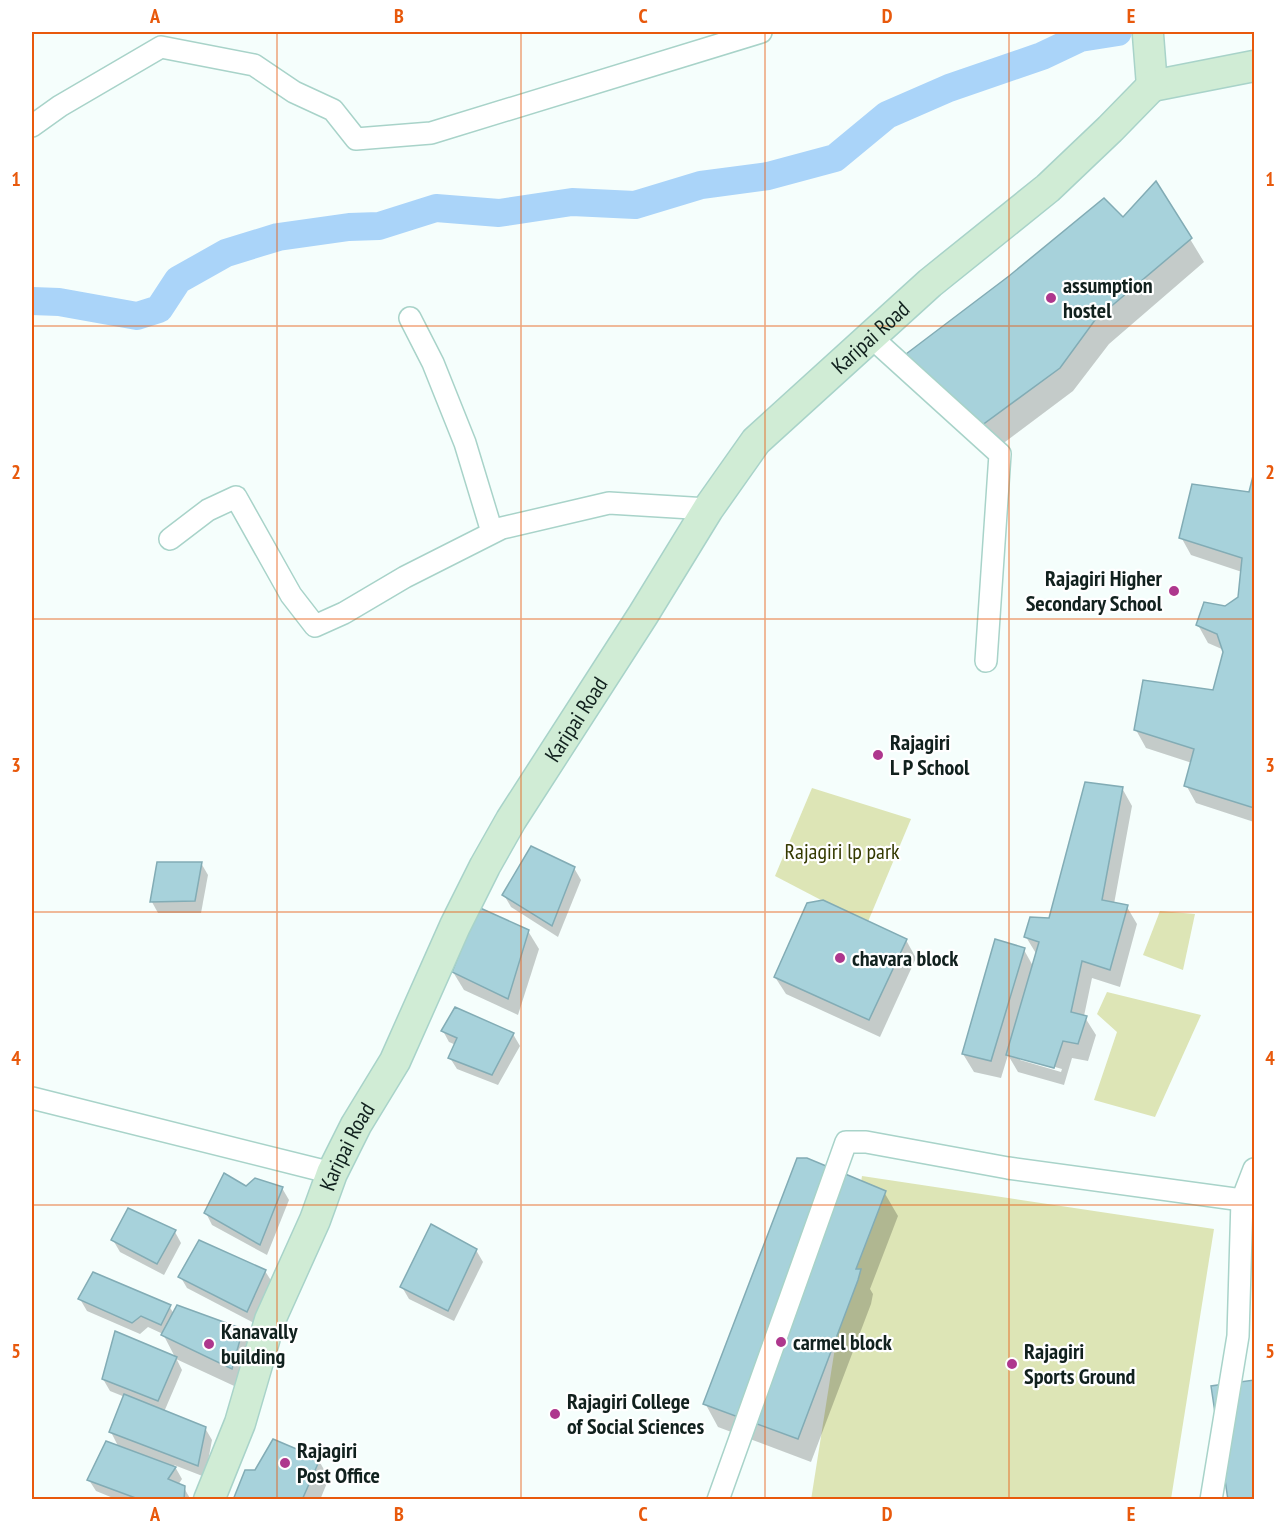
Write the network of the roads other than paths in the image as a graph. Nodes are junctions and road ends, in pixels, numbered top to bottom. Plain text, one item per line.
1 (761, 32) edge
2 (1148, 33) edge
3 (1254, 66) edge
4 (1152, 87) junction
5 (32, 126) edge
6 (410, 318) dead end
7 (871, 337) junction
8 (708, 509) junction
9 (492, 532) junction
10 (170, 539) dead end
11 (986, 661) dead end
12 (32, 1098) edge
13 (1254, 1169) edge
14 (332, 1173) junction
15 (1242, 1200) junction
16 (209, 1500) edge
17 (718, 1500) edge
18 (1211, 1500) edge

1 - 5 street
2 - 4 street
3 - 4 street
4 - 7 street, Karipai Road
6 - 9 street
7 - 8 street, Karipai Road
7 - 11 street
8 - 9 street
8 - 14 street, Karipai Road
9 - 10 street
12 - 14 street
13 - 15 street
14 - 16 street, Karipai Road
15 - 17 street
15 - 18 street

